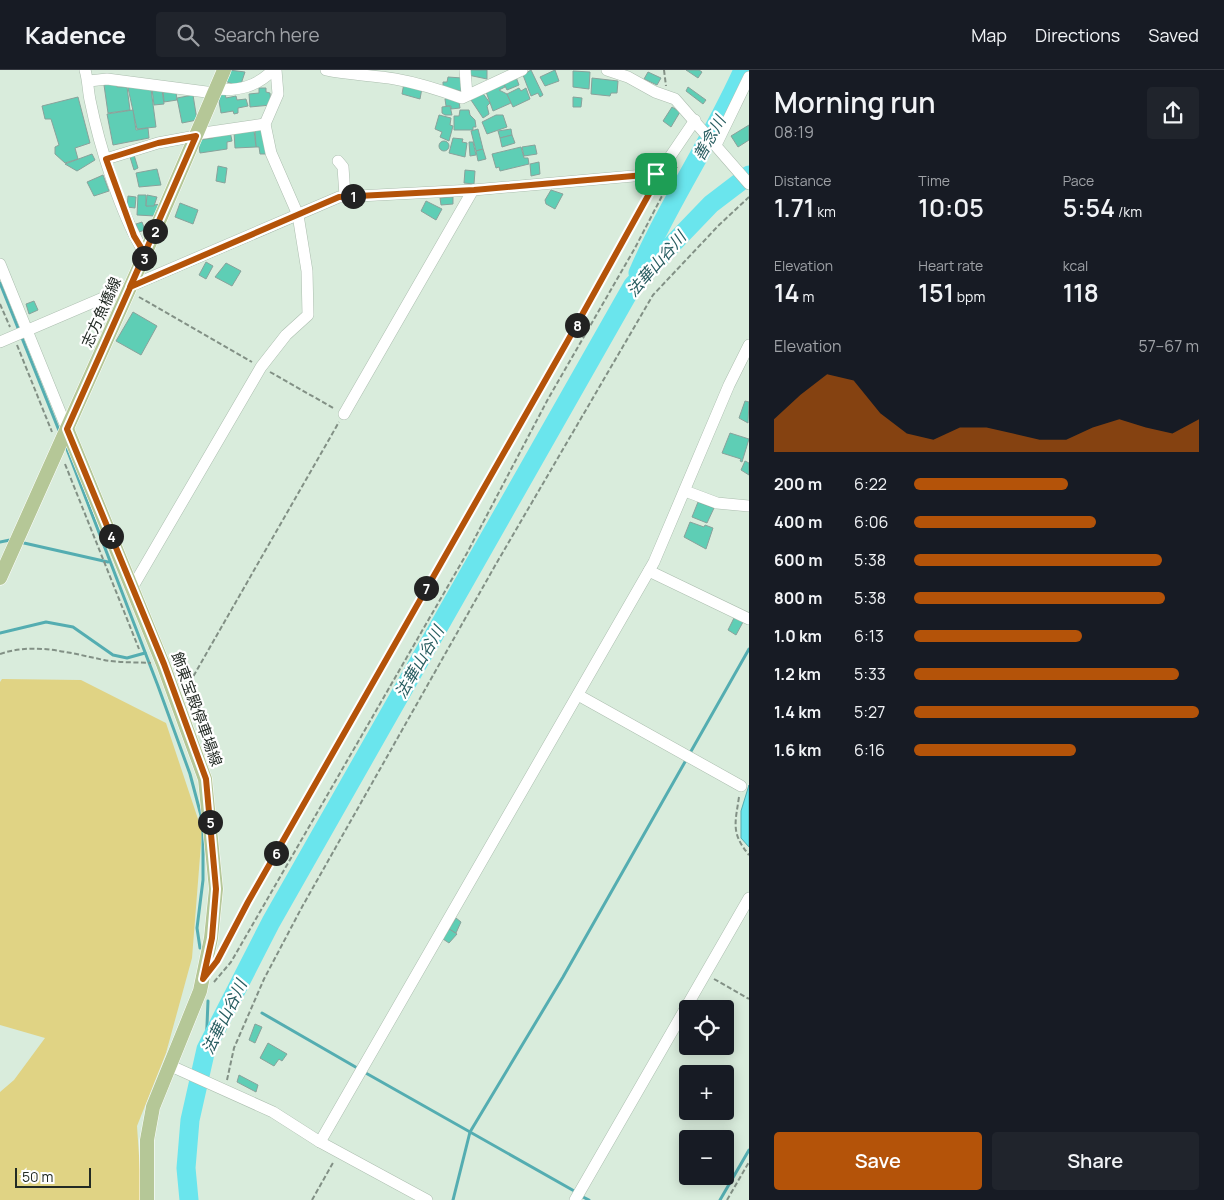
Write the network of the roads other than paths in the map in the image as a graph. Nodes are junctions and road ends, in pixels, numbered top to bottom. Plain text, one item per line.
1 (224, 70) edge
2 (275, 70) edge
3 (326, 70) edge
4 (465, 70) edge
5 (522, 70) edge
6 (607, 70) edge
7 (349, 72) edge
8 (109, 74) edge
9 (87, 75) edge
10 (749, 77) edge
11 (215, 91) junction
12 (467, 95) junction
13 (265, 124) junction
14 (698, 124) junction
15 (196, 135) junction
16 (715, 144) junction
17 (106, 159) junction
18 (338, 161) dead end
19 (749, 184) edge
20 (474, 190) junction
21 (346, 196) junction
22 (298, 215) junction
23 (145, 254) junction
24 (0, 264) edge
25 (130, 287) junction
26 (19, 335) junction
27 (0, 342) edge
28 (749, 345) edge
29 (344, 414) road end
30 (62, 439) junction
31 (685, 491) junction
32 (749, 506) edge
33 (649, 571) junction
34 (0, 578) edge
35 (132, 588) junction
36 (749, 619) edge
37 (578, 695) junction
38 (741, 786) road end
39 (749, 898) edge
40 (171, 1066) junction
41 (320, 1142) junction
42 (147, 1200) edge
43 (428, 1200) edge
44 (575, 1200) edge

1 - 11 main road, 志方魚橋線
2 - 11 street
2 - 13 street
3 - 7 street
4 - 12 street
5 - 12 street
6 - 14 street
7 - 12 street
8 - 9 street
8 - 11 street
9 - 17 street
10 - 16 street
11 - 15 main road, 志方魚橋線
13 - 15 street
13 - 22 street
14 - 16 street
14 - 20 street
15 - 17 street
15 - 23 main road, 志方魚橋線
16 - 19 street
17 - 23 street
18 - 21 street
20 - 21 street
20 - 29 street
21 - 22 street
22 - 25 street
22 - 35 street
23 - 25 main road, 志方魚橋線
24 - 26 street
25 - 26 street
25 - 30 main road, 志方魚橋線
26 - 27 street
26 - 30 street
28 - 31 street
30 - 34 main road
30 - 35 main road, 飾東宝殿停車場線
31 - 32 street
31 - 33 street
33 - 36 street
33 - 37 street
35 - 40 main road, 飾東宝殿停車場線
37 - 38 street
37 - 41 street
39 - 44 street
40 - 41 street
40 - 42 main road, 飾東宝殿停車場線
41 - 43 street

